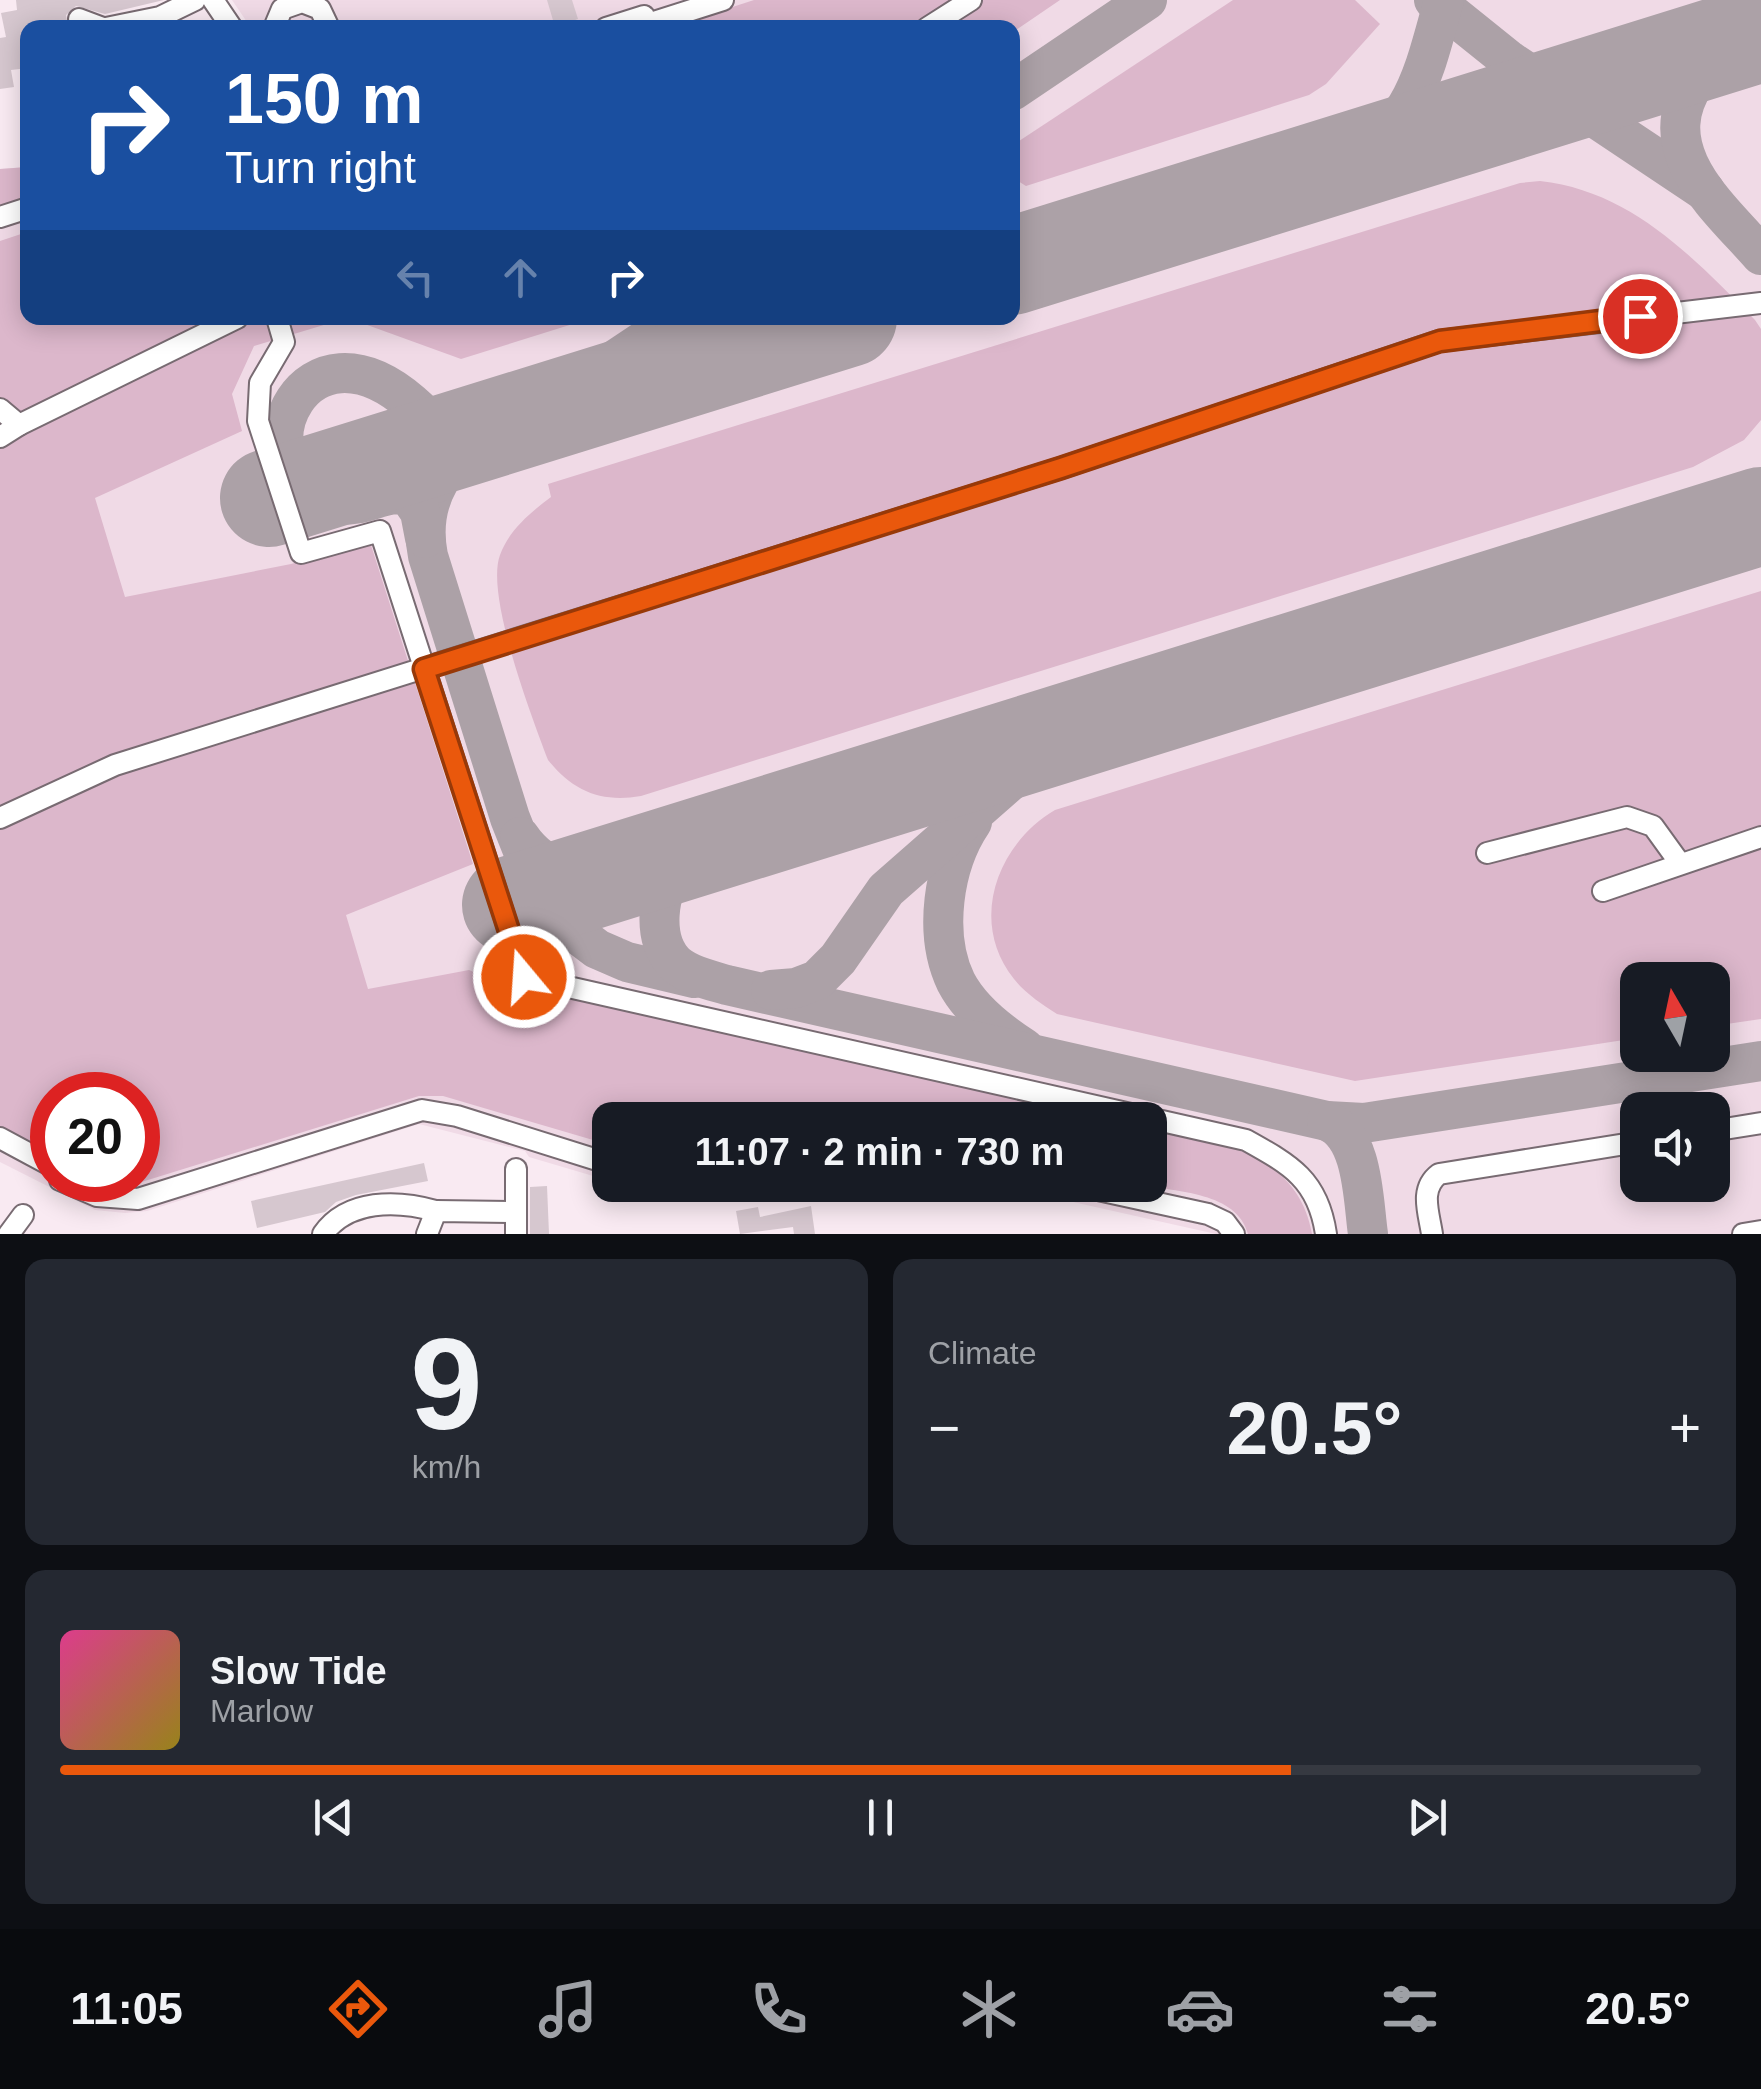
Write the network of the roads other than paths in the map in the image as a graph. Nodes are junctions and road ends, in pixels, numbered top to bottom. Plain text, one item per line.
1 (195, 0) edge
2 (694, 0) edge
3 (723, 0) edge
4 (970, 0) edge
5 (145, 20) edge
6 (278, 20) edge
7 (325, 20) edge
8 (631, 20) edge
9 (660, 20) edge
10 (939, 20) edge
11 (1761, 303) edge
12 (222, 325) edge
13 (279, 325) edge
14 (0, 409) edge
15 (19, 425) junction
16 (0, 437) edge
17 (424, 669) junction
18 (0, 818) edge
19 (1761, 837) edge
20 (1487, 853) dead end
21 (1679, 862) junction
22 (1603, 891) dead end
23 (1761, 1123) edge
24 (1730, 1128) edge
25 (0, 1138) edge
26 (1620, 1145) edge
27 (0, 1148) edge
28 (592, 1150) edge
29 (30, 1154) edge
30 (592, 1158) edge
31 (30, 1164) edge
32 (516, 1169) dead end
33 (160, 1185) edge
34 (160, 1193) edge
35 (1167, 1198) edge
36 (1153, 1202) edge
37 (436, 1211) junction
38 (516, 1212) junction
39 (23, 1215) dead end
40 (1761, 1231) edge
41 (9, 1234) edge
42 (323, 1234) edge
43 (427, 1234) edge
44 (516, 1234) edge
45 (1234, 1234) edge
46 (1242, 1234) edge
47 (1326, 1234) edge
48 (1432, 1234) edge
49 (1743, 1234) edge

1 - 5 street
2 - 8 street
3 - 9 street
4 - 10 street
6 - 7 street
11 - 17 street
12 - 15 street
13 - 17 street
14 - 15 street
15 - 16 street
17 - 18 street
17 - 47 street
19 - 21 street
20 - 21 street
21 - 22 street
23 - 24 street
25 - 29 street
26 - 48 street
27 - 31 street
28 - 33 street
30 - 34 street
32 - 38 street
35 - 46 street
36 - 45 street
37 - 38 street
37 - 42 street
37 - 43 street
38 - 44 street
39 - 41 street
40 - 49 street

